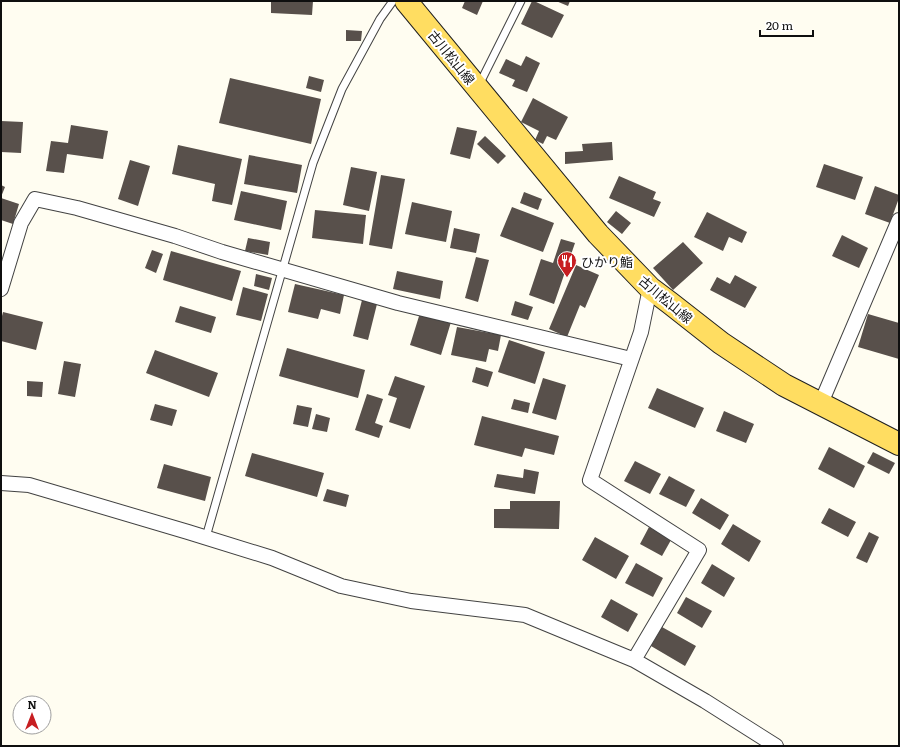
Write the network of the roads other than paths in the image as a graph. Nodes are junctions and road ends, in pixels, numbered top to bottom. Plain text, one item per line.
1 (393, 1) edge
2 (406, 1) edge
3 (517, 2) edge
4 (477, 88) junction
5 (899, 220) edge
6 (282, 269) junction
7 (650, 288) junction
8 (1, 289) edge
9 (631, 359) junction
10 (821, 403) junction
11 (899, 444) edge
12 (1, 483) edge
13 (206, 537) junction
14 (634, 660) junction
15 (776, 746) edge

1 - 6 lane
2 - 4 main road, 古川松山線
3 - 4 lane
4 - 7 main road, 古川松山線
5 - 10 street
6 - 8 street
6 - 9 street
6 - 13 lane
7 - 9 street
7 - 10 main road, 古川松山線
9 - 14 street
10 - 11 main road, 古川松山線
12 - 13 street
13 - 14 street
14 - 15 street

